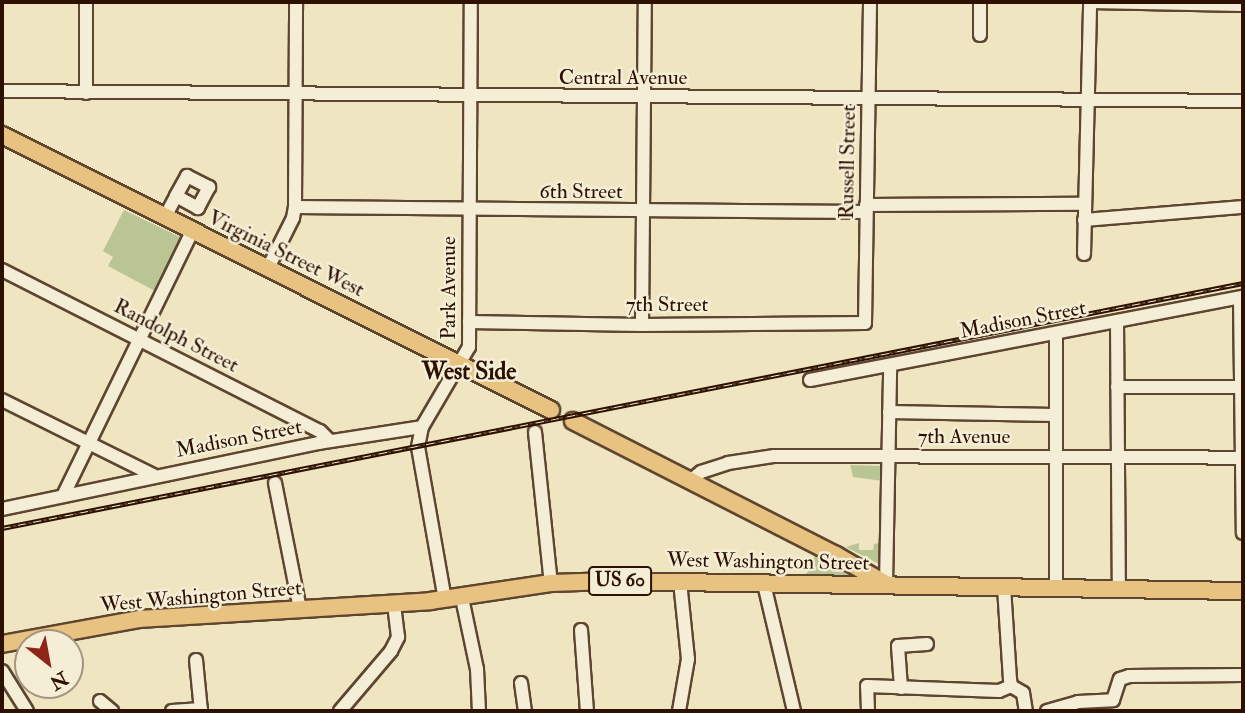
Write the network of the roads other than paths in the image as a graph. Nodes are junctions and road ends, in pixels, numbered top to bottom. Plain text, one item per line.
1 (86, 2) edge
2 (296, 2) edge
3 (471, 2) edge
4 (645, 2) edge
5 (870, 2) edge
6 (980, 2) edge
7 (1090, 2) edge
8 (1243, 5) edge
9 (980, 35) dead end
10 (2, 91) edge
11 (86, 93) junction
12 (294, 95) junction
13 (470, 97) junction
14 (643, 97) junction
15 (869, 100) junction
16 (1088, 100) junction
17 (1243, 101) edge
18 (2, 135) edge
19 (176, 197) dead end
20 (1084, 204) junction
21 (295, 207) junction
22 (1243, 207) edge
23 (866, 209) junction
24 (469, 211) junction
25 (643, 212) junction
26 (165, 218) junction
27 (1084, 220) junction
28 (192, 231) junction
29 (1084, 254) dead end
30 (268, 268) junction
31 (2, 270) edge
32 (1242, 297) edge
33 (469, 321) junction
34 (1117, 321) junction
35 (865, 323) joint
36 (642, 325) junction
37 (1056, 333) junction
38 (141, 338) junction
39 (460, 365) junction
40 (890, 366) junction
41 (810, 380) dead end
42 (1117, 387) junction
43 (1242, 387) edge
44 (2, 400) edge
45 (551, 410) dead end
46 (889, 412) junction
47 (1055, 415) junction
48 (573, 421) dead end
49 (422, 427) junction
50 (535, 432) dead end
51 (330, 441) junction
52 (88, 444) junction
53 (1055, 456) junction
54 (888, 457) junction
55 (1118, 458) junction
56 (1243, 458) edge
57 (153, 475) junction
58 (690, 481) junction
59 (275, 483) dead end
60 (64, 494) junction
61 (2, 509) edge
62 (1243, 533) edge
63 (680, 582) junction
64 (551, 583) junction
65 (764, 584) junction
66 (886, 584) junction
67 (1004, 587) junction
68 (1056, 589) junction
69 (1119, 590) junction
70 (1243, 591) edge
71 (462, 598) junction
72 (445, 600) junction
73 (394, 604) junction
74 (300, 609) junction
75 (581, 630) dead end
76 (2, 644) edge
77 (927, 644) dead end
78 (196, 660) dead end
79 (2, 671) edge
80 (1243, 675) edge
81 (521, 683) dead end
82 (1011, 686) junction
83 (901, 688) junction
84 (100, 701) dead end
85 (201, 710) edge
86 (27, 711) edge
87 (112, 711) edge
88 (172, 711) edge
89 (341, 711) edge
90 (479, 711) edge
91 (525, 711) edge
92 (587, 711) edge
93 (679, 711) edge
94 (794, 711) edge
95 (868, 711) edge
96 (1026, 711) edge
97 (1047, 711) edge

1 - 11 street
2 - 12 street
3 - 13 street, Park Avenue
4 - 14 street
5 - 15 street, Russell Street
6 - 9 street
7 - 8 street
7 - 16 street
10 - 11 street, Central Avenue
11 - 12 street, Central Avenue
12 - 13 street, Central Avenue
12 - 21 street
13 - 14 street, Central Avenue
13 - 24 street, Park Avenue
14 - 15 street, Central Avenue
14 - 25 street
15 - 16 street, Central Avenue
15 - 23 street, Russell Street
16 - 17 street, Central Avenue
16 - 20 street
18 - 26 main road, Virginia Street West
19 - 26 street
20 - 23 street, 6th Street
20 - 27 street
21 - 24 street, 6th Street
21 - 30 street
22 - 27 street
23 - 25 street, 6th Street
23 - 35 street, Russell Street
24 - 25 street, 6th Street
24 - 33 street, Park Avenue
25 - 36 street
26 - 28 main road, Virginia Street West
27 - 29 street
28 - 30 main road, Virginia Street West
28 - 38 street
30 - 39 main road, Virginia Street West
31 - 38 street, Randolph Street
32 - 34 street, Madison Street
32 - 43 street
33 - 36 street, 7th Street
33 - 39 street, Park Avenue
34 - 37 street, Madison Street
34 - 42 street
35 - 36 street, 7th Street
37 - 40 street, Madison Street
37 - 47 street
38 - 51 street, Randolph Street
38 - 52 street
39 - 45 main road, Virginia Street West
39 - 49 street, Park Avenue
40 - 41 street, Madison Street
40 - 46 street
42 - 43 street
42 - 55 street
43 - 56 street
44 - 52 street
46 - 47 street
46 - 54 street
47 - 53 street
48 - 58 main road
49 - 51 street, Madison Street
49 - 72 street, Park Avenue
50 - 64 street
51 - 57 street, Madison Street
52 - 57 street
52 - 60 street
53 - 54 street, 7th Avenue
53 - 55 street, 7th Avenue
53 - 68 street
54 - 58 street, 7th Avenue
54 - 66 street
55 - 56 street, 7th Avenue
55 - 69 street
56 - 62 street
57 - 60 street, Madison Street
58 - 66 main road
59 - 74 street
60 - 61 street, Madison Street
63 - 64 main road, West Washington Street / US 60
63 - 65 main road, West Washington Street / US 60
63 - 93 street
64 - 71 main road, West Washington Street / US 60
65 - 66 main road, West Washington Street / US 60
65 - 94 street
66 - 67 main road, West Washington Street / US 60
67 - 68 main road, West Washington Street / US 60
67 - 82 street
68 - 69 main road, West Washington Street / US 60
69 - 70 main road, West Washington Street / US 60
71 - 72 main road, West Washington Street / US 60
71 - 90 street
72 - 73 main road, West Washington Street / US 60
73 - 74 main road, West Washington Street / US 60
73 - 89 street
74 - 76 main road, West Washington Street / US 60
75 - 92 street
77 - 83 street
78 - 85 street
79 - 86 street
80 - 97 street
81 - 91 street
82 - 83 street
82 - 96 street
83 - 95 street
84 - 87 street
85 - 88 street

